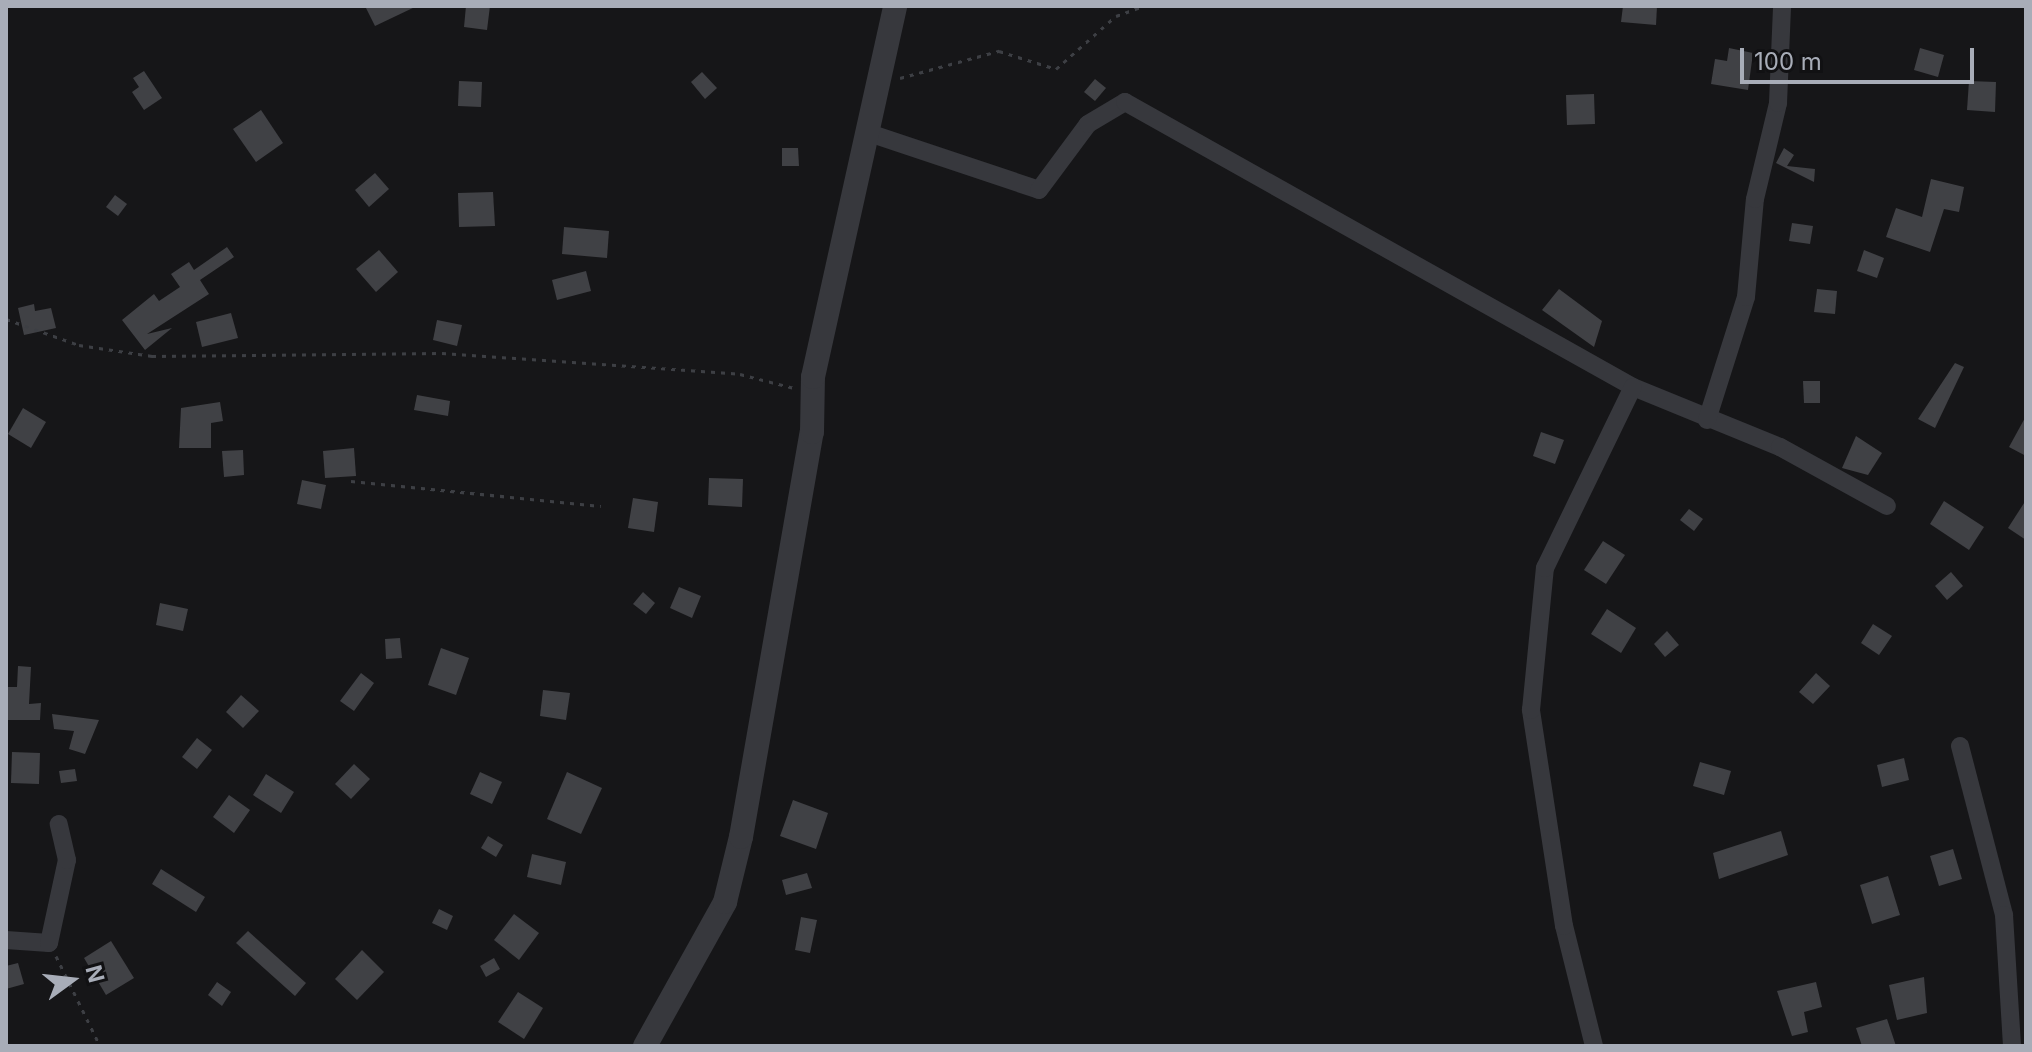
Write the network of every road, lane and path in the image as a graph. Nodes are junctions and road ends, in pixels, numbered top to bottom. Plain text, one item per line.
1 (895, 6) edge
2 (1143, 6) edge
3 (1782, 6) edge
4 (875, 104) junction
5 (869, 133) junction
6 (6, 319) edge
7 (1633, 387) junction
8 (813, 393) junction
9 (1707, 420) junction
10 (351, 481) dead end
11 (601, 506) dead end
12 (1887, 506) dead end
13 (1960, 746) dead end
14 (59, 824) dead end
15 (6, 940) edge
16 (49, 943) junction
17 (100, 1046) edge
18 (645, 1046) edge
19 (1594, 1046) edge
20 (2012, 1046) edge

1 - 4 street
2 - 4 path
3 - 9 street
4 - 5 street
5 - 7 street
5 - 8 street
6 - 8 path
7 - 9 street
7 - 19 street
8 - 18 street
9 - 12 street
10 - 11 path
13 - 20 street
14 - 16 street
15 - 16 street
16 - 17 path

